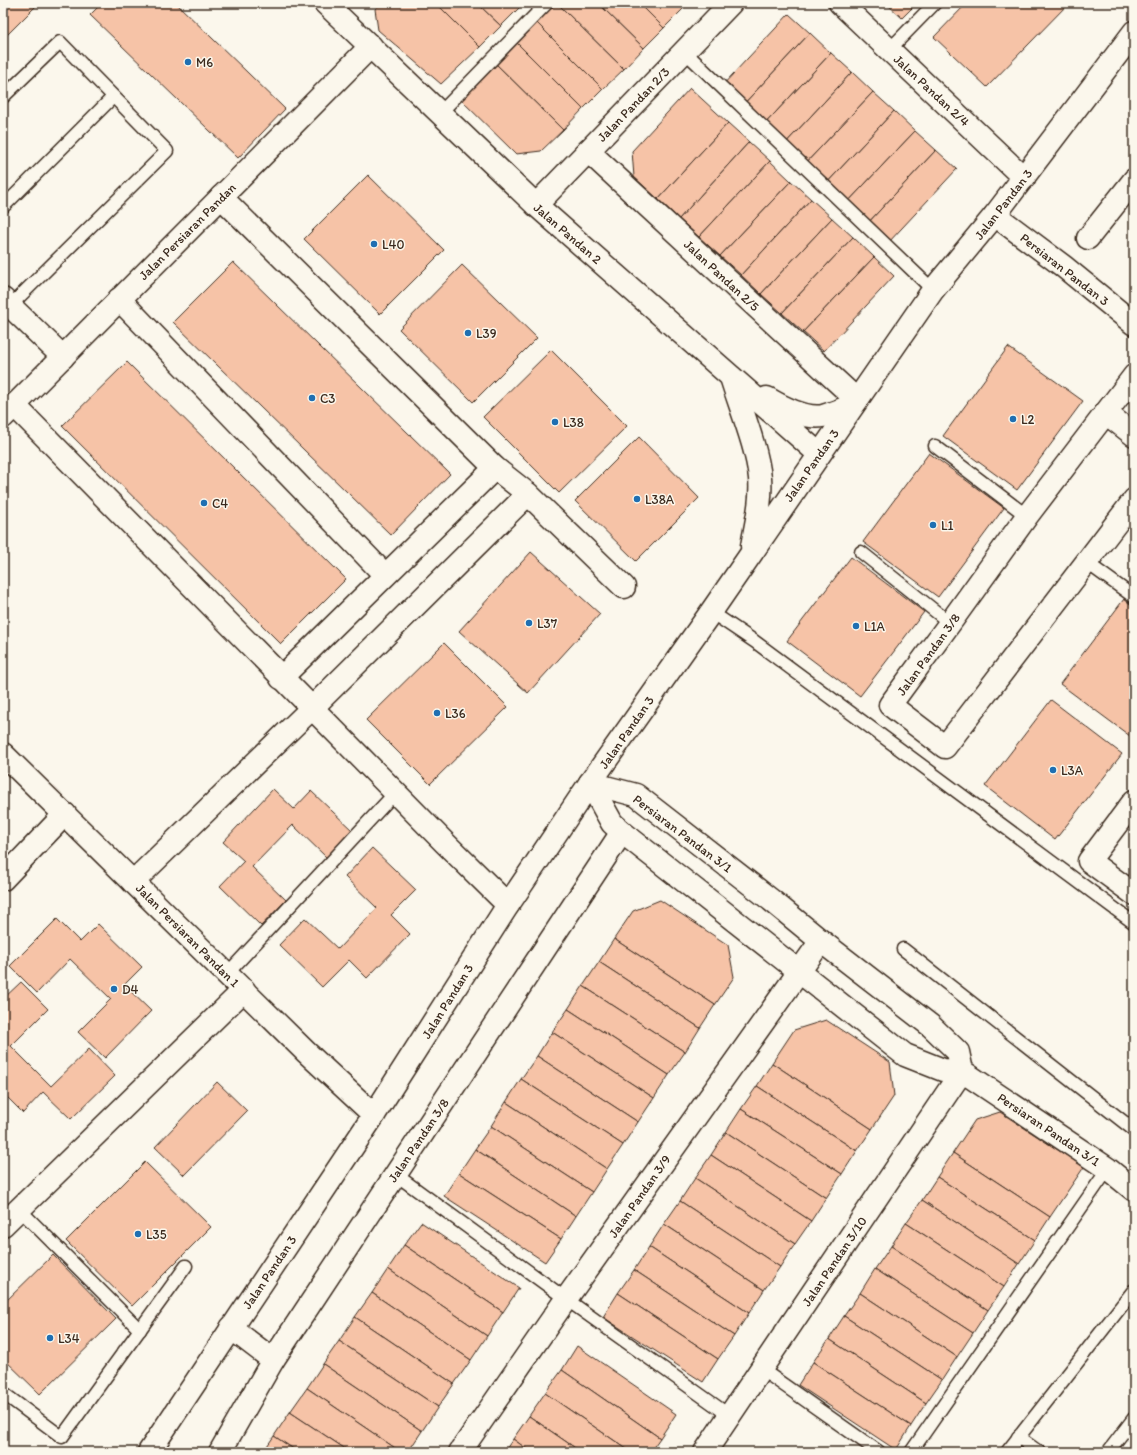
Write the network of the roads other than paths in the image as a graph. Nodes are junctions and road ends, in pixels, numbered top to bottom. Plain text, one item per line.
1 (547, 3) edge
2 (731, 3) edge
3 (840, 3) edge
4 (935, 3) edge
5 (328, 4) edge
6 (1134, 32) edge
7 (371, 46) junction
8 (889, 50) junction
9 (684, 51) junction
10 (113, 96) junction
11 (3, 97) edge
12 (440, 113) junction
13 (588, 151) junction
14 (1024, 178) junction
15 (1134, 180) edge
16 (221, 197) junction
17 (536, 205) junction
18 (3, 207) edge
19 (996, 215) junction
20 (1088, 238) dead end
21 (933, 290) junction
22 (119, 299) junction
23 (7, 302) edge
24 (1134, 324) edge
25 (63, 357) junction
26 (730, 376) junction
27 (1134, 376) edge
28 (855, 403) junction
29 (9, 411) edge
30 (1106, 413) junction
31 (1134, 435) edge
32 (934, 446) dead end
33 (819, 454) junction
34 (494, 468) junction
35 (528, 494) junction
36 (1134, 500) edge
37 (1027, 516) junction
38 (861, 552) dead end
39 (750, 554) junction
40 (1086, 562) junction
41 (386, 575) junction
42 (624, 587) dead end
43 (1134, 597) edge
44 (711, 612) junction
45 (950, 623) junction
46 (282, 678) junction
47 (312, 708) junction
48 (3, 754) edge
49 (590, 783) junction
50 (395, 792) junction
51 (1134, 801) edge
52 (65, 814) junction
53 (622, 832) junction
54 (3, 879) edge
55 (133, 882) junction
56 (1134, 894) edge
57 (508, 905) junction
58 (1134, 923) edge
59 (821, 941) junction
60 (903, 949) dead end
61 (798, 972) junction
62 (227, 974) junction
63 (244, 990) junction
64 (962, 1071) junction
65 (374, 1115) junction
66 (1134, 1130) edge
67 (1108, 1170) junction
68 (395, 1174) junction
69 (1134, 1190) edge
70 (19, 1209) junction
71 (3, 1225) edge
72 (186, 1266) dead end
73 (1134, 1290) edge
74 (566, 1298) junction
75 (231, 1328) junction
76 (140, 1330) junction
77 (273, 1360) junction
78 (761, 1369) junction
79 (3, 1393) edge
80 (730, 1416) junction
81 (1134, 1418) edge
82 (1018, 1437) junction
83 (149, 1452) edge
84 (220, 1452) edge
85 (460, 1452) edge
86 (707, 1452) edge
87 (879, 1452) edge
88 (910, 1452) edge
89 (1007, 1452) edge
90 (1039, 1452) edge
91 (1108, 1452) edge

1 - 12 lane
2 - 9 street, Jalan Pandan 2/3
3 - 8 street, Jalan Pandan 2/4
4 - 8 lane
5 - 7 street, Jalan Pandan 2
6 - 14 street, Jalan Pandan 3
7 - 12 street, Jalan Pandan 2
7 - 16 street, Jalan Persiaran Pandan
8 - 14 street, Jalan Pandan 2/4
9 - 13 street, Jalan Pandan 2/3
9 - 21 lane
10 - 11 lane
10 - 18 lane
10 - 23 lane
12 - 17 street, Jalan Pandan 2
13 - 17 street, Jalan Pandan 2/3
13 - 28 street, Jalan Pandan 2/5
14 - 19 street, Jalan Pandan 3
15 - 20 street
16 - 22 street, Jalan Persiaran Pandan
16 - 34 street
17 - 26 street, Jalan Pandan 2
19 - 21 street, Jalan Pandan 3
19 - 24 street, Persiaran Pandan 3
21 - 28 street, Jalan Pandan 3
22 - 25 street, Jalan Persiaran Pandan
22 - 41 street
23 - 25 street
25 - 29 street, Jalan Persiaran Pandan
26 - 28 street
26 - 33 street, Jalan Pandan 2
26 - 39 street
27 - 30 street, Jalan Pandan 3/8
28 - 33 street, Jalan Pandan 3
29 - 46 street
30 - 31 street
30 - 37 street, Jalan Pandan 3/8
32 - 37 lane
33 - 39 street, Jalan Pandan 3
34 - 35 street
34 - 41 street
35 - 42 street
35 - 47 street
36 - 40 street, Jalan Pandan 3/8
37 - 45 street, Jalan Pandan 3/8
38 - 45 lane
39 - 44 street, Jalan Pandan 3
40 - 43 lane
40 - 45 street, Jalan Pandan 3/8
41 - 46 street
44 - 49 street, Jalan Pandan 3
44 - 58 lane
46 - 47 street
47 - 50 street
47 - 55 street
48 - 52 street, Jalan Persiaran Pandan 1
49 - 53 street
49 - 57 street, Jalan Pandan 3
49 - 59 street, Persiaran Pandan 3/1
50 - 57 street
50 - 62 lane
51 - 56 street
52 - 54 street
52 - 55 street, Jalan Persiaran Pandan 1
53 - 61 street
53 - 68 street, Jalan Pandan 3/8
55 - 62 street, Jalan Persiaran Pandan 1
57 - 65 street, Jalan Pandan 3
59 - 61 street, Jalan Pandan 3/9
59 - 64 street, Persiaran Pandan 3/1
60 - 66 lane
61 - 64 street
61 - 74 street, Jalan Pandan 3/9
62 - 63 street, Jalan Persiaran Pandan 1
63 - 65 street, Jalan Persiaran Pandan 1
63 - 70 street
64 - 67 street, Persiaran Pandan 3/1
64 - 78 street, Jalan Pandan 3/10
65 - 75 street, Jalan Pandan 3
67 - 69 street, Persiaran Pandan 3/1
67 - 88 lane
68 - 74 lane
68 - 77 street, Jalan Pandan 3/8
70 - 71 street
70 - 76 lane
72 - 76 lane
73 - 82 lane
74 - 80 lane
74 - 85 street, Jalan Pandan 3/9
75 - 77 street
75 - 83 street, Jalan Pandan 3
76 - 79 lane
77 - 84 street, Jalan Pandan 3/8
78 - 80 street, Jalan Pandan 3/10
78 - 87 lane
80 - 86 street, Jalan Pandan 3/10
81 - 91 lane
82 - 89 lane
82 - 90 lane

